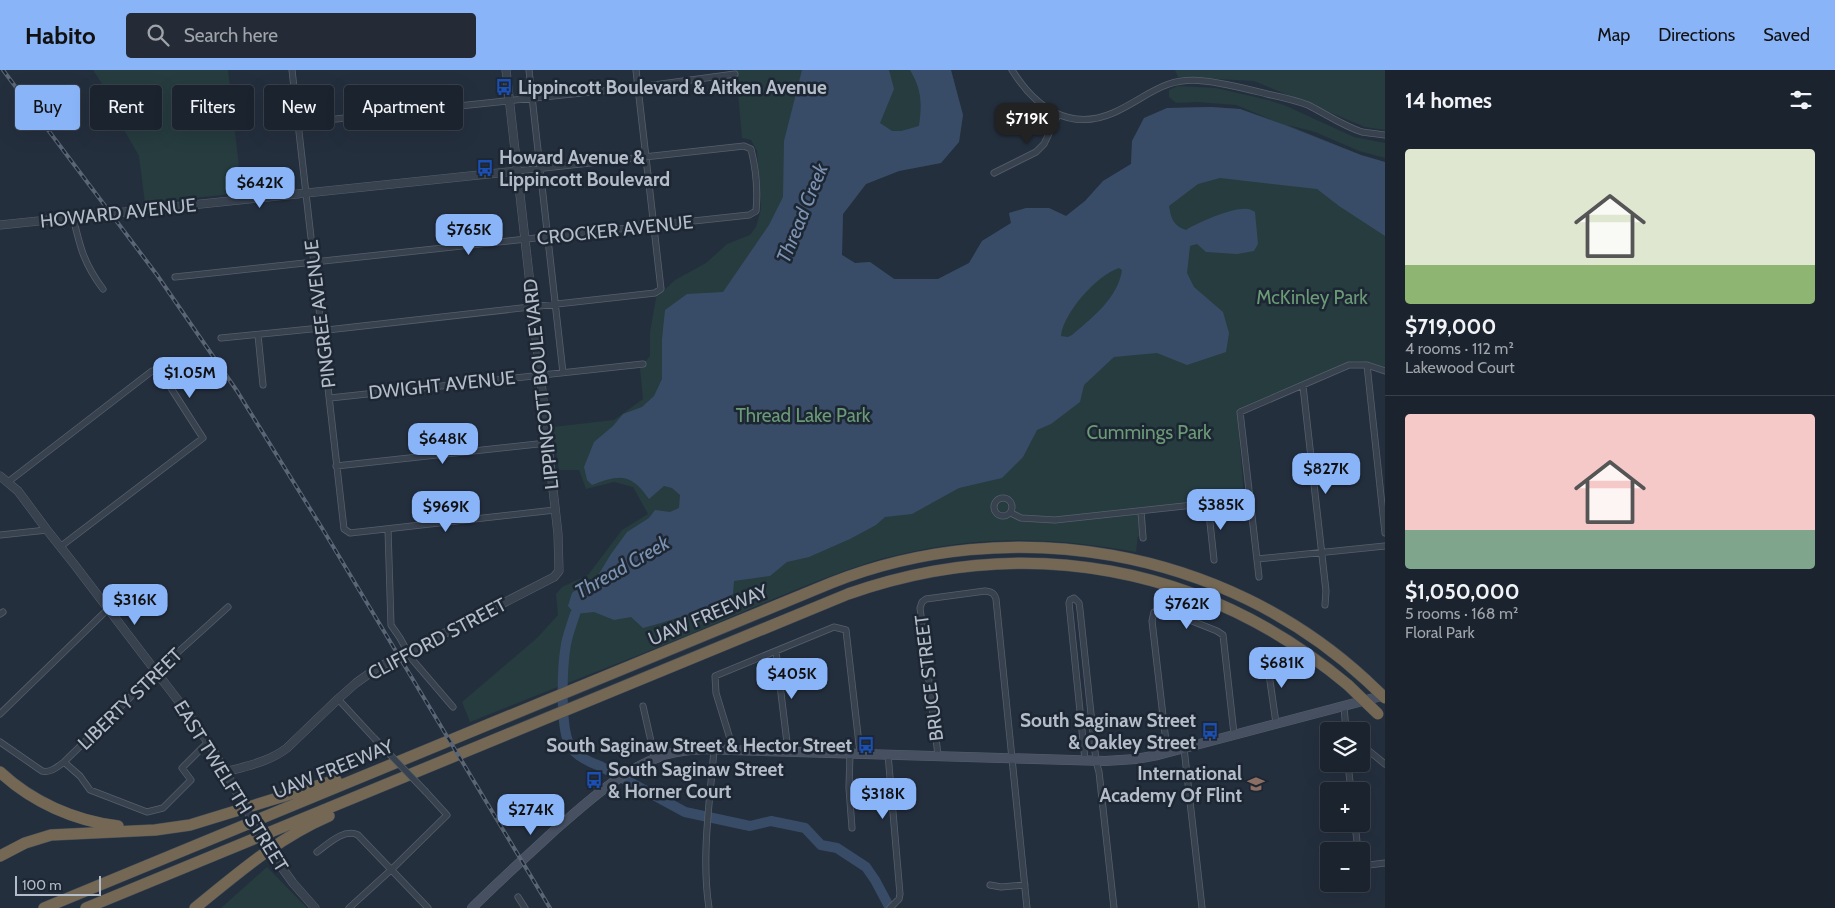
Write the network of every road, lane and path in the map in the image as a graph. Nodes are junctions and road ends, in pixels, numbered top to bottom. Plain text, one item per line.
1 (292, 70) edge
2 (506, 70) edge
3 (530, 70) edge
4 (636, 70) edge
5 (1012, 70) edge
6 (735, 74) dead end
7 (294, 85) edge
8 (638, 87) junction
9 (533, 98) junction
10 (510, 100) junction
11 (1058, 115) junction
12 (334, 119) edge
13 (299, 130) edge
14 (1385, 135) edge
15 (645, 156) junction
16 (540, 168) junction
17 (517, 171) junction
18 (994, 173) dead end
19 (306, 194) junction
20 (756, 211) joint
21 (73, 217) junction
22 (0, 225) edge
23 (654, 226) junction
24 (548, 238) junction
25 (525, 240) junction
26 (314, 263) junction
27 (175, 278) dead end
28 (103, 289) dead end
29 (556, 305) junction
30 (532, 307) junction
31 (321, 328) junction
32 (258, 335) junction
33 (221, 338) dead end
34 (644, 364) dead end
35 (1367, 365) junction
36 (563, 372) junction
37 (1385, 372) edge
38 (540, 375) junction
39 (263, 384) dead end
40 (1303, 386) junction
41 (330, 398) junction
42 (547, 443) junction
43 (336, 466) junction
44 (0, 476) edge
45 (8, 482) junction
46 (1249, 499) junction
47 (1208, 504) junction
48 (555, 510) junction
49 (1140, 512) junction
50 (1011, 513) dead end
51 (388, 529) junction
52 (47, 530) junction
53 (1385, 533) edge
54 (0, 535) edge
55 (1143, 538) dead end
56 (1385, 546) edge
57 (60, 547) junction
58 (1322, 552) junction
59 (1257, 559) junction
60 (1214, 560) dead end
61 (554, 576) joint
62 (1259, 577) dead end
63 (1325, 605) dead end
64 (228, 607) dead end
65 (108, 609) junction
66 (408, 652) junction
67 (776, 652) junction
68 (1264, 664) dead end
69 (1087, 669) junction
70 (1076, 670) junction
71 (156, 672) junction
72 (1385, 697) edge
73 (338, 699) junction
74 (643, 706) dead end
75 (1344, 706) junction
76 (453, 707) dead end
77 (0, 714) edge
78 (1382, 717) edge
79 (1345, 722) edge
80 (1276, 723) junction
81 (1234, 734) junction
82 (0, 742) edge
83 (208, 742) junction
84 (1184, 748) junction
85 (714, 749) junction
86 (732, 750) junction
87 (788, 751) junction
88 (1169, 752) junction
89 (1370, 752) edge
90 (419, 753) junction
91 (850, 753) junction
92 (860, 753) junction
93 (888, 754) junction
94 (938, 755) junction
95 (1012, 758) junction
96 (655, 759) junction
97 (1085, 760) junction
98 (1096, 760) junction
99 (64, 762) junction
100 (1385, 764) edge
101 (419, 770) junction
102 (0, 772) edge
103 (225, 772) junction
104 (177, 827) junction
105 (852, 828) dead end
106 (317, 852) dead end
107 (0, 856) edge
108 (1385, 864) edge
109 (1370, 865) edge
110 (392, 869) junction
111 (990, 885) dead end
112 (1025, 885) junction
113 (518, 897) dead end
114 (60, 901) junction
115 (892, 907) edge
116 (40, 908) edge
117 (44, 908) edge
118 (86, 908) edge
119 (195, 908) edge
120 (315, 908) edge
121 (349, 908) edge
122 (428, 908) edge
123 (472, 908) edge
124 (525, 908) edge
125 (710, 908) edge
126 (1028, 908) edge
127 (1114, 908) edge
128 (1202, 908) edge

1 - 7 street, PINGREE AVENUE
2 - 10 street, LIPPINCOTT BOULEVARD
3 - 9 street, LIPPINCOTT BOULEVARD
4 - 8 street
5 - 11 street
6 - 8 street
8 - 9 street
8 - 15 street
9 - 10 street
9 - 16 street, LIPPINCOTT BOULEVARD
10 - 12 street
10 - 17 street, LIPPINCOTT BOULEVARD
11 - 14 street
11 - 18 street
13 - 19 street, PINGREE AVENUE
15 - 16 street, HOWARD AVENUE
15 - 20 street, HOWARD AVENUE
15 - 23 street
16 - 17 street, HOWARD AVENUE
16 - 24 street, LIPPINCOTT BOULEVARD
17 - 19 street, HOWARD AVENUE
17 - 25 street, LIPPINCOTT BOULEVARD
19 - 21 street, HOWARD AVENUE
19 - 26 street, PINGREE AVENUE
20 - 23 street, CROCKER AVENUE
21 - 22 street, HOWARD AVENUE
21 - 28 street
23 - 24 street, CROCKER AVENUE
23 - 29 street
24 - 25 street, CROCKER AVENUE
24 - 29 street, LIPPINCOTT BOULEVARD
25 - 26 street, CROCKER AVENUE
25 - 30 street, LIPPINCOTT BOULEVARD
26 - 27 street, CROCKER AVENUE
26 - 31 street, PINGREE AVENUE
29 - 30 street
29 - 36 street, LIPPINCOTT BOULEVARD
30 - 31 street
30 - 38 street, LIPPINCOTT BOULEVARD
31 - 32 street
31 - 41 street, PINGREE AVENUE
32 - 33 street
32 - 39 street
34 - 36 street, DWIGHT AVENUE
35 - 37 street
35 - 40 street
35 - 53 street
36 - 38 street, DWIGHT AVENUE
38 - 41 street, DWIGHT AVENUE
38 - 42 street, LIPPINCOTT BOULEVARD
40 - 46 street
40 - 58 street
41 - 43 street, PINGREE AVENUE
42 - 43 street
42 - 48 street, LIPPINCOTT BOULEVARD
43 - 51 street, PINGREE AVENUE
44 - 45 street, EAST TWELFTH STREET
45 - 52 street, EAST TWELFTH STREET
45 - 57 street
46 - 47 street
46 - 59 street
47 - 49 street
47 - 60 street
48 - 51 street
48 - 61 street, LIPPINCOTT BOULEVARD
49 - 50 street
49 - 55 street
51 - 66 street
52 - 54 street
52 - 57 street, EAST TWELFTH STREET
56 - 58 street
57 - 65 street, EAST TWELFTH STREET
58 - 59 street
58 - 63 street
59 - 62 street
61 - 66 street, CLIFFORD STREET
64 - 71 street, LIBERTY STREET
65 - 71 street, EAST TWELFTH STREET
65 - 77 street
66 - 73 street, CLIFFORD STREET
66 - 76 street
67 - 86 street
67 - 87 street
67 - 92 street
68 - 80 street
69 - 70 street
69 - 70 street
69 - 98 street
70 - 97 street
71 - 83 street, EAST TWELFTH STREET
71 - 99 street, LIBERTY STREET
72 - 75 main road
72 - 90 highway, UAW FREEWAY, bridge
73 - 103 street, CLIFFORD STREET
73 - 110 street, bridge
74 - 96 street
75 - 79 street
75 - 80 main road
78 - 101 highway, UAW FREEWAY, bridge
80 - 81 main road
81 - 84 main road
81 - 88 street
82 - 99 street, LIBERTY STREET
83 - 99 street
83 - 103 street, EAST TWELFTH STREET
84 - 88 main road
84 - 128 street
85 - 86 main road
85 - 96 main road
85 - 125 street
86 - 87 main road
87 - 91 main road
88 - 98 main road
89 - 100 street
90 - 104 highway
90 - 114 highway, UAW FREEWAY
91 - 92 main road
91 - 105 street
92 - 93 main road
93 - 94 main road
93 - 115 street
94 - 95 main road
94 - 95 street, BRUCE STREET
95 - 97 main road
95 - 112 street
96 - 123 main road
97 - 98 main road
98 - 127 street
101 - 118 highway, UAW FREEWAY
101 - 119 highway
102 - 104 highway
103 - 120 street, EAST TWELFTH STREET, bridge
104 - 107 highway
106 - 110 street
108 - 109 street
110 - 121 street
110 - 122 street
111 - 112 street
112 - 126 street
113 - 124 street
114 - 116 highway
114 - 117 highway, UAW FREEWAY

